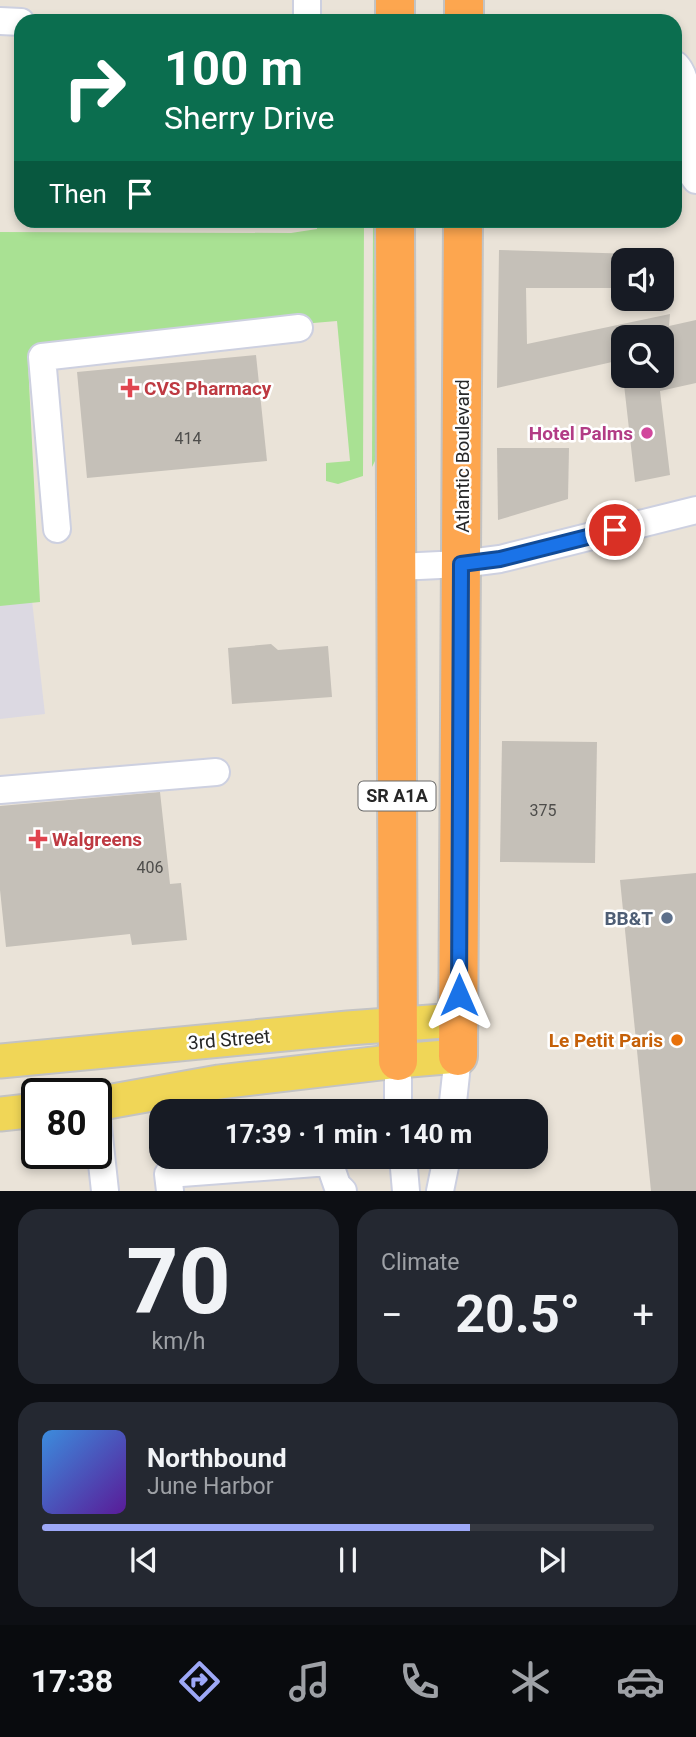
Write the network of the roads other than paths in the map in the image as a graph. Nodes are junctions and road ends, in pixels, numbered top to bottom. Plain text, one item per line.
1 (682, 73) edge
2 (696, 180) edge
3 (395, 228) edge
4 (463, 228) edge
5 (299, 328) dead end
6 (696, 510) edge
7 (57, 529) dead end
8 (461, 564) junction
9 (398, 567) junction
10 (216, 772) dead end
11 (0, 790) edge
12 (458, 1038) junction
13 (398, 1043) junction
14 (0, 1061) edge
15 (180, 1099) edge
16 (398, 1099) edge
17 (454, 1099) edge
18 (149, 1102) edge
19 (112, 1105) edge
20 (21, 1112) edge
21 (0, 1114) edge
22 (103, 1169) edge
23 (404, 1169) edge
24 (445, 1169) edge
25 (180, 1173) edge
26 (105, 1191) edge
27 (343, 1191) edge
28 (406, 1191) edge
29 (440, 1191) edge

1 - 2 street
3 - 9 highway, SR A1A
4 - 8 highway, Atlantic Boulevard / SR A1A
5 - 7 street
6 - 8 street
8 - 9 street
8 - 12 highway, Atlantic Boulevard / SR A1A
9 - 13 highway, SR A1A
10 - 11 street
12 - 13 main road, 3rd Street
12 - 17 street, Atlantic Boulevard
13 - 14 main road, 3rd Street
13 - 15 main road, 3rd Street
13 - 16 street
18 - 19 main road, 3rd Street
20 - 21 main road
22 - 26 street
23 - 28 street
24 - 29 street
25 - 27 street

